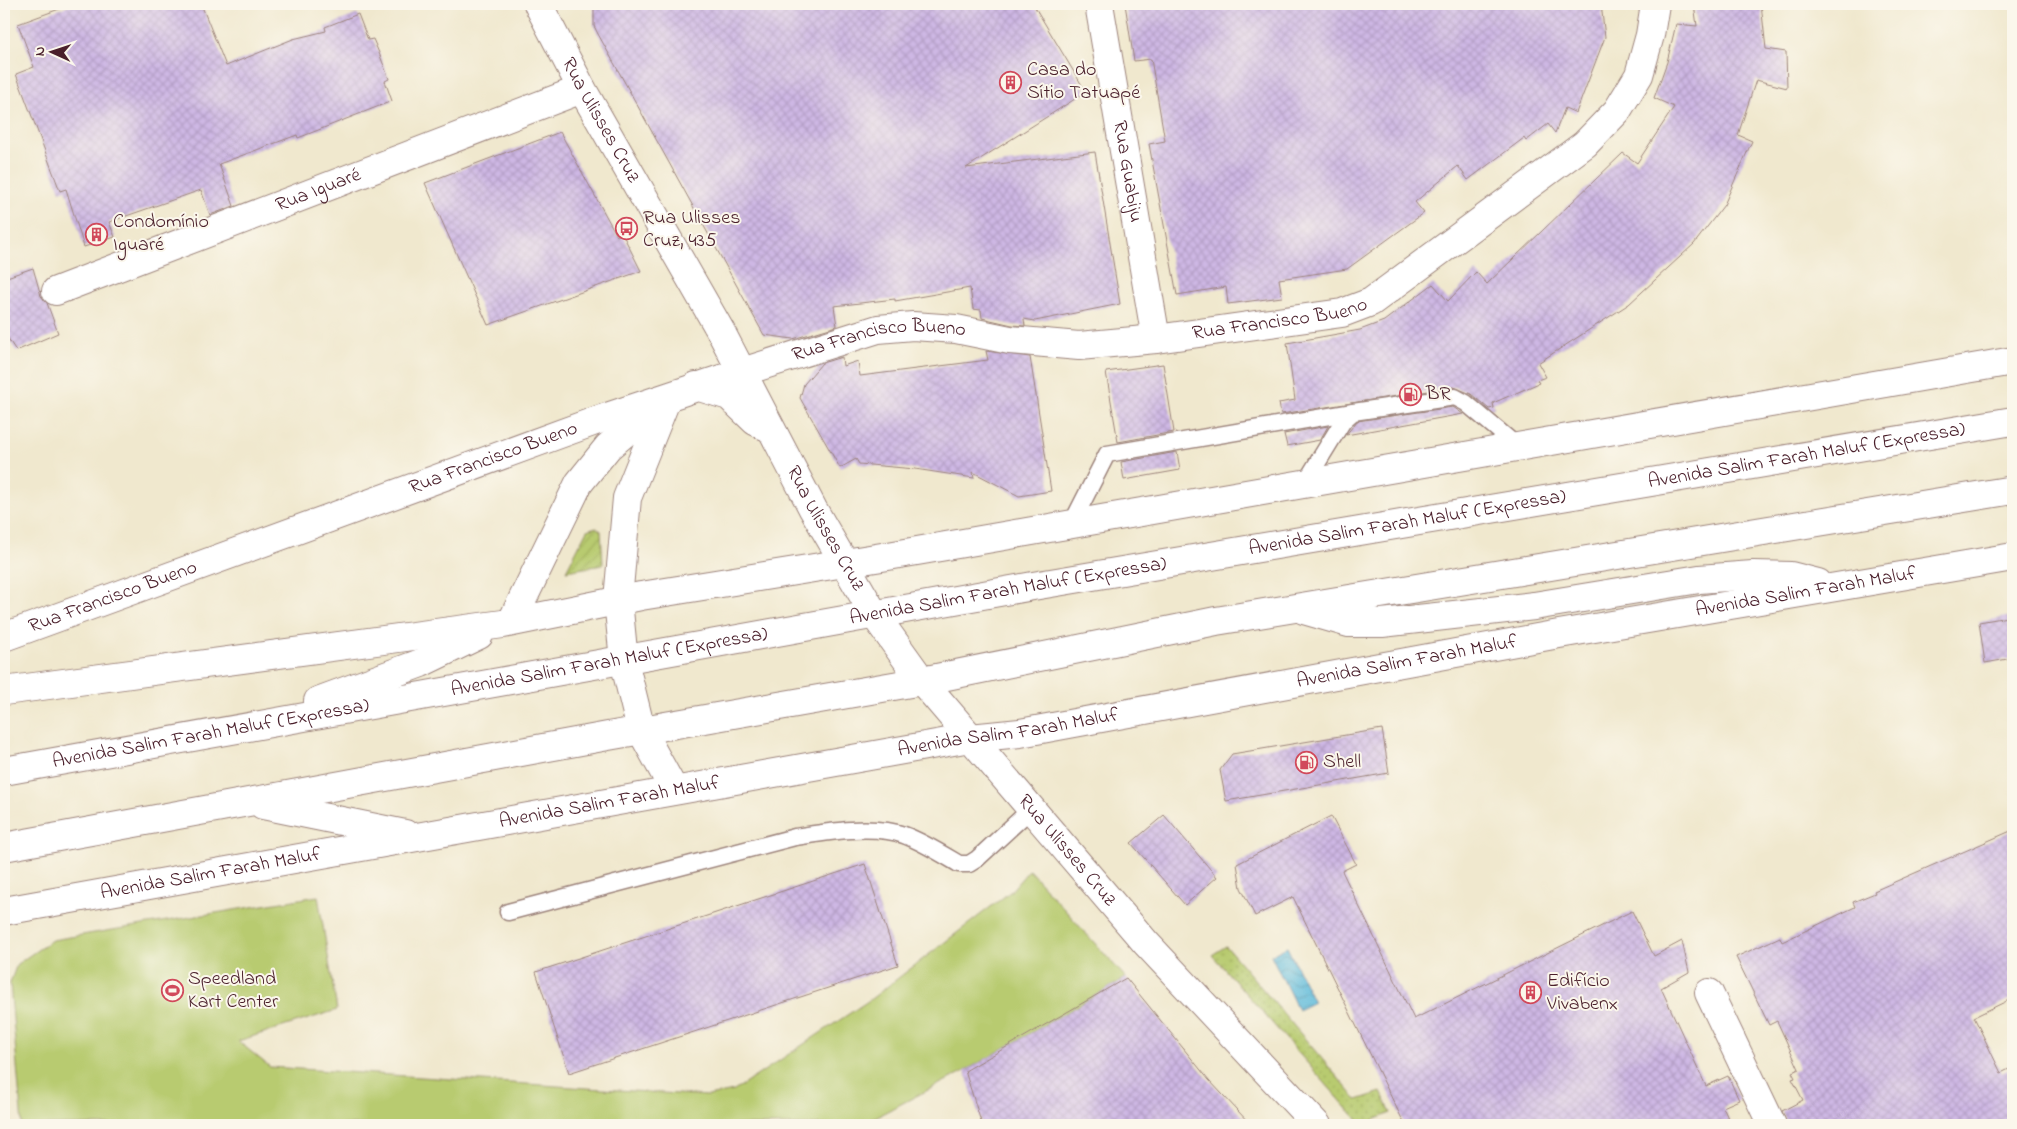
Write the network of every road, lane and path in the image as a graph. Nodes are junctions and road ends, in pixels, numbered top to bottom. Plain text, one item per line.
1 (538, 4) edge
2 (1100, 4) edge
3 (1654, 4) edge
4 (582, 89) junction
5 (56, 291) dead end
6 (720, 330) junction
7 (1156, 339) junction
8 (2013, 361) edge
9 (742, 372) junction
10 (696, 386) junction
11 (667, 398) junction
12 (1354, 412) junction
13 (2013, 421) edge
14 (773, 431) junction
15 (1517, 446) junction
16 (1305, 483) junction
17 (2013, 490) edge
18 (1072, 523) junction
19 (2013, 557) edge
20 (843, 562) junction
21 (1834, 586) junction
22 (618, 600) junction
23 (1298, 608) junction
24 (874, 614) junction
25 (508, 622) junction
26 (4, 637) edge
27 (624, 661) junction
28 (922, 681) junction
29 (4, 691) edge
30 (262, 723) junction
31 (641, 730) junction
32 (970, 738) junction
33 (4, 771) edge
34 (674, 790) junction
35 (250, 802) junction
36 (1031, 809) junction
37 (418, 836) junction
38 (4, 847) edge
39 (4, 911) edge
40 (508, 912) dead end
41 (1709, 993) dead end
42 (1318, 1125) edge
43 (1772, 1125) edge

1 - 4 main road, Rua Ulisses Cruz
2 - 7 main road, Rua Guabiju
3 - 7 main road, Rua Francisco Bueno
4 - 5 main road, Rua Iguaré
4 - 6 main road, Rua Ulisses Cruz
6 - 9 main road, Rua Ulisses Cruz
6 - 10 main road
7 - 9 main road, Rua Francisco Bueno
8 - 15 main road
9 - 10 main road, Rua Francisco Bueno
9 - 14 main road, Rua Ulisses Cruz
10 - 11 main road, Rua Francisco Bueno
10 - 14 main road
11 - 22 main road
11 - 25 main road
11 - 26 main road, Rua Francisco Bueno
12 - 15 lane
12 - 16 lane
12 - 18 lane
13 - 24 main road, Avenida Salim Farah Maluf (Expressa)
14 - 20 main road, Rua Ulisses Cruz
15 - 16 main road
16 - 18 main road
17 - 23 main road
18 - 20 main road
19 - 21 main road, Avenida Salim Farah Maluf
20 - 22 main road
20 - 24 main road, Rua Ulisses Cruz
21 - 23 main road
21 - 32 main road, Avenida Salim Farah Maluf
22 - 25 main road
22 - 27 main road
23 - 28 main road
24 - 27 main road, Avenida Salim Farah Maluf (Expressa)
24 - 28 main road, Rua Ulisses Cruz
25 - 29 main road
25 - 30 main road
27 - 30 main road, Avenida Salim Farah Maluf (Expressa)
27 - 31 main road
28 - 31 main road
28 - 32 main road, Rua Ulisses Cruz
30 - 33 main road, Avenida Salim Farah Maluf (Expressa)
31 - 34 main road
31 - 35 main road
32 - 34 main road, Avenida Salim Farah Maluf
32 - 36 main road, Rua Ulisses Cruz
34 - 37 main road, Avenida Salim Farah Maluf
35 - 37 main road
35 - 38 main road
36 - 40 lane
36 - 42 main road, Rua Ulisses Cruz
37 - 39 main road, Avenida Salim Farah Maluf
41 - 43 main road

